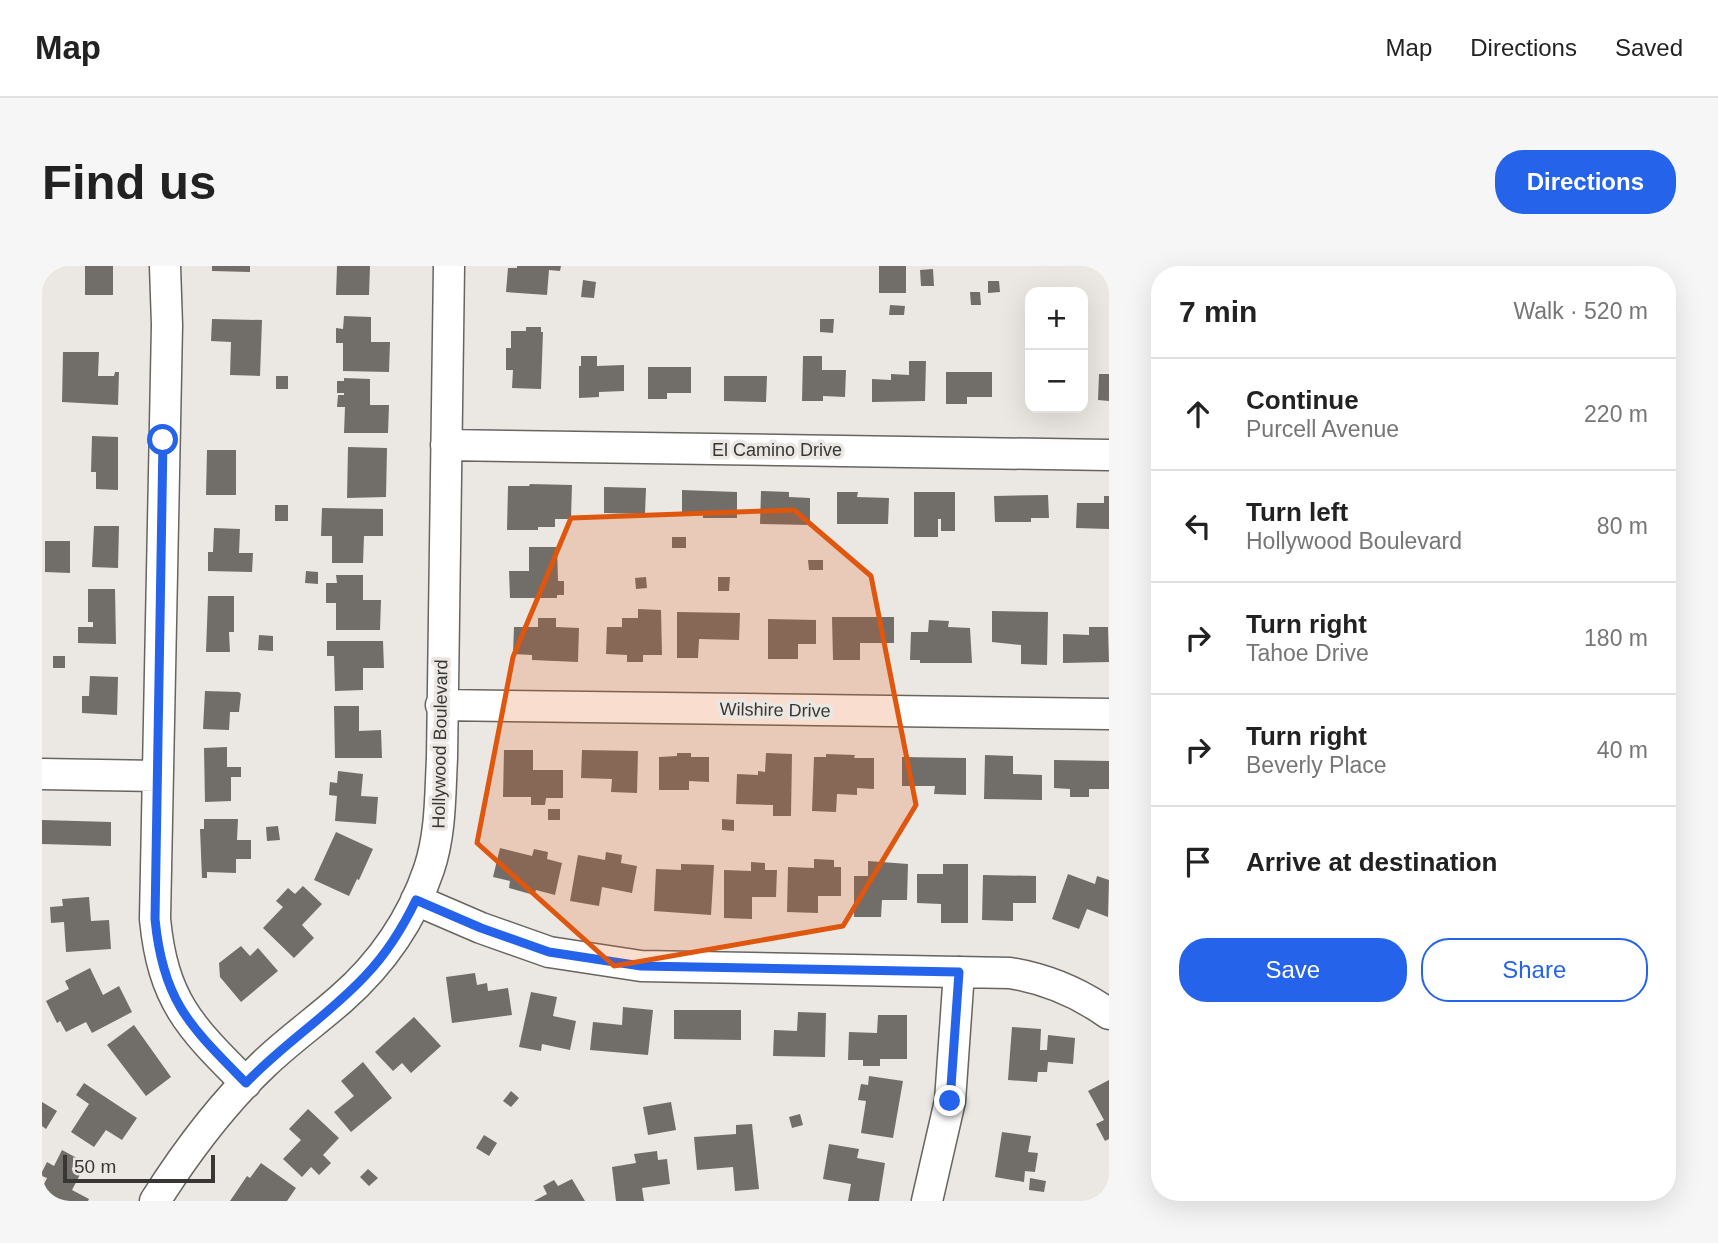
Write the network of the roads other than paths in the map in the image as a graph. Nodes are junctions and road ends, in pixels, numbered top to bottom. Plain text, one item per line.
1 (165, 266) edge
2 (449, 266) edge
3 (446, 445) junction
4 (1109, 455) edge
5 (442, 705) junction
6 (1109, 714) edge
7 (42, 774) edge
8 (157, 776) junction
9 (416, 900) junction
10 (959, 972) junction
11 (1109, 1014) edge
12 (246, 1083) junction
13 (155, 1201) edge
14 (928, 1201) edge

1 - 8 street
2 - 3 street, Hollywood Boulevard
3 - 4 street, El Camino Drive
3 - 5 street, Hollywood Boulevard
5 - 6 street, Wilshire Drive
5 - 9 street, Hollywood Boulevard
7 - 8 street
8 - 12 street
9 - 10 street
9 - 12 street, Hollywood Boulevard
10 - 11 street
10 - 14 street
12 - 13 street, Hollywood Boulevard

